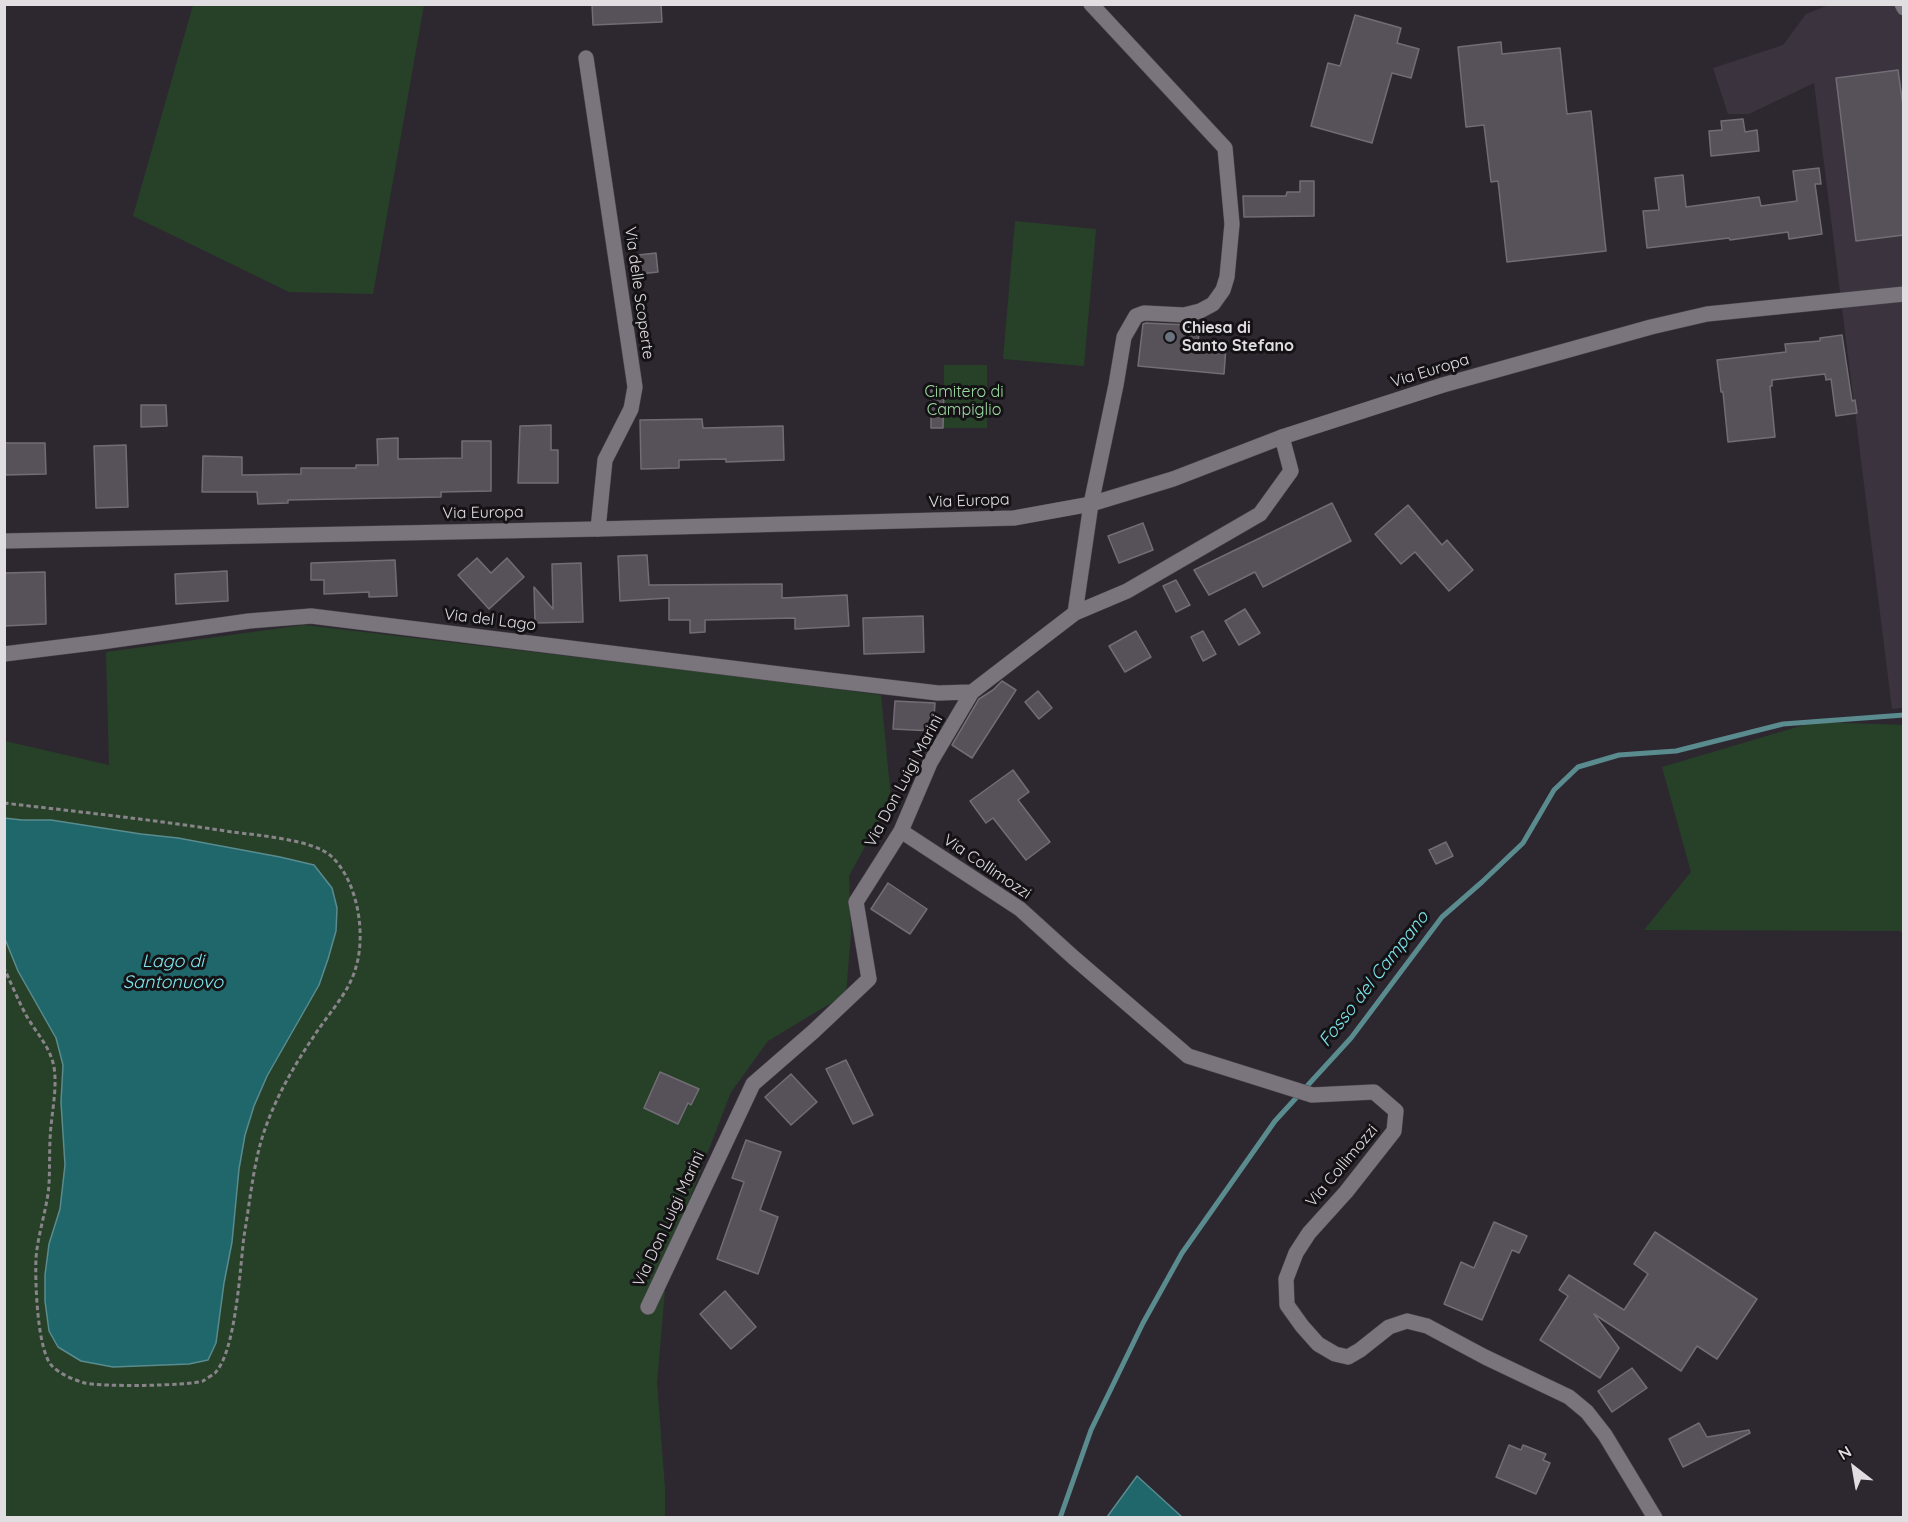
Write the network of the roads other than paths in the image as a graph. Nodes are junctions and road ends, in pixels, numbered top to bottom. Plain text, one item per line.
1 (1092, 4) edge
2 (586, 58) dead end
3 (1904, 294) edge
4 (1282, 437) junction
5 (1091, 504) junction
6 (598, 529) junction
7 (4, 541) edge
8 (1075, 613) junction
9 (4, 654) edge
10 (972, 692) junction
11 (901, 831) junction
12 (648, 1306) dead end
13 (1655, 1518) edge

1 - 5 street
2 - 6 street, Via delle Scoperte
3 - 4 street, Via Europa
4 - 5 street, Via Europa
4 - 8 street, Via Don Luigi Marini
5 - 6 street, Via Europa
5 - 8 street
6 - 7 street, Via Europa
8 - 10 street, Via Don Luigi Marini
9 - 10 street, Via del Lago
10 - 11 street, Via Don Luigi Marini
11 - 12 street, Via Don Luigi Marini
11 - 13 street, Via Collimozzi

